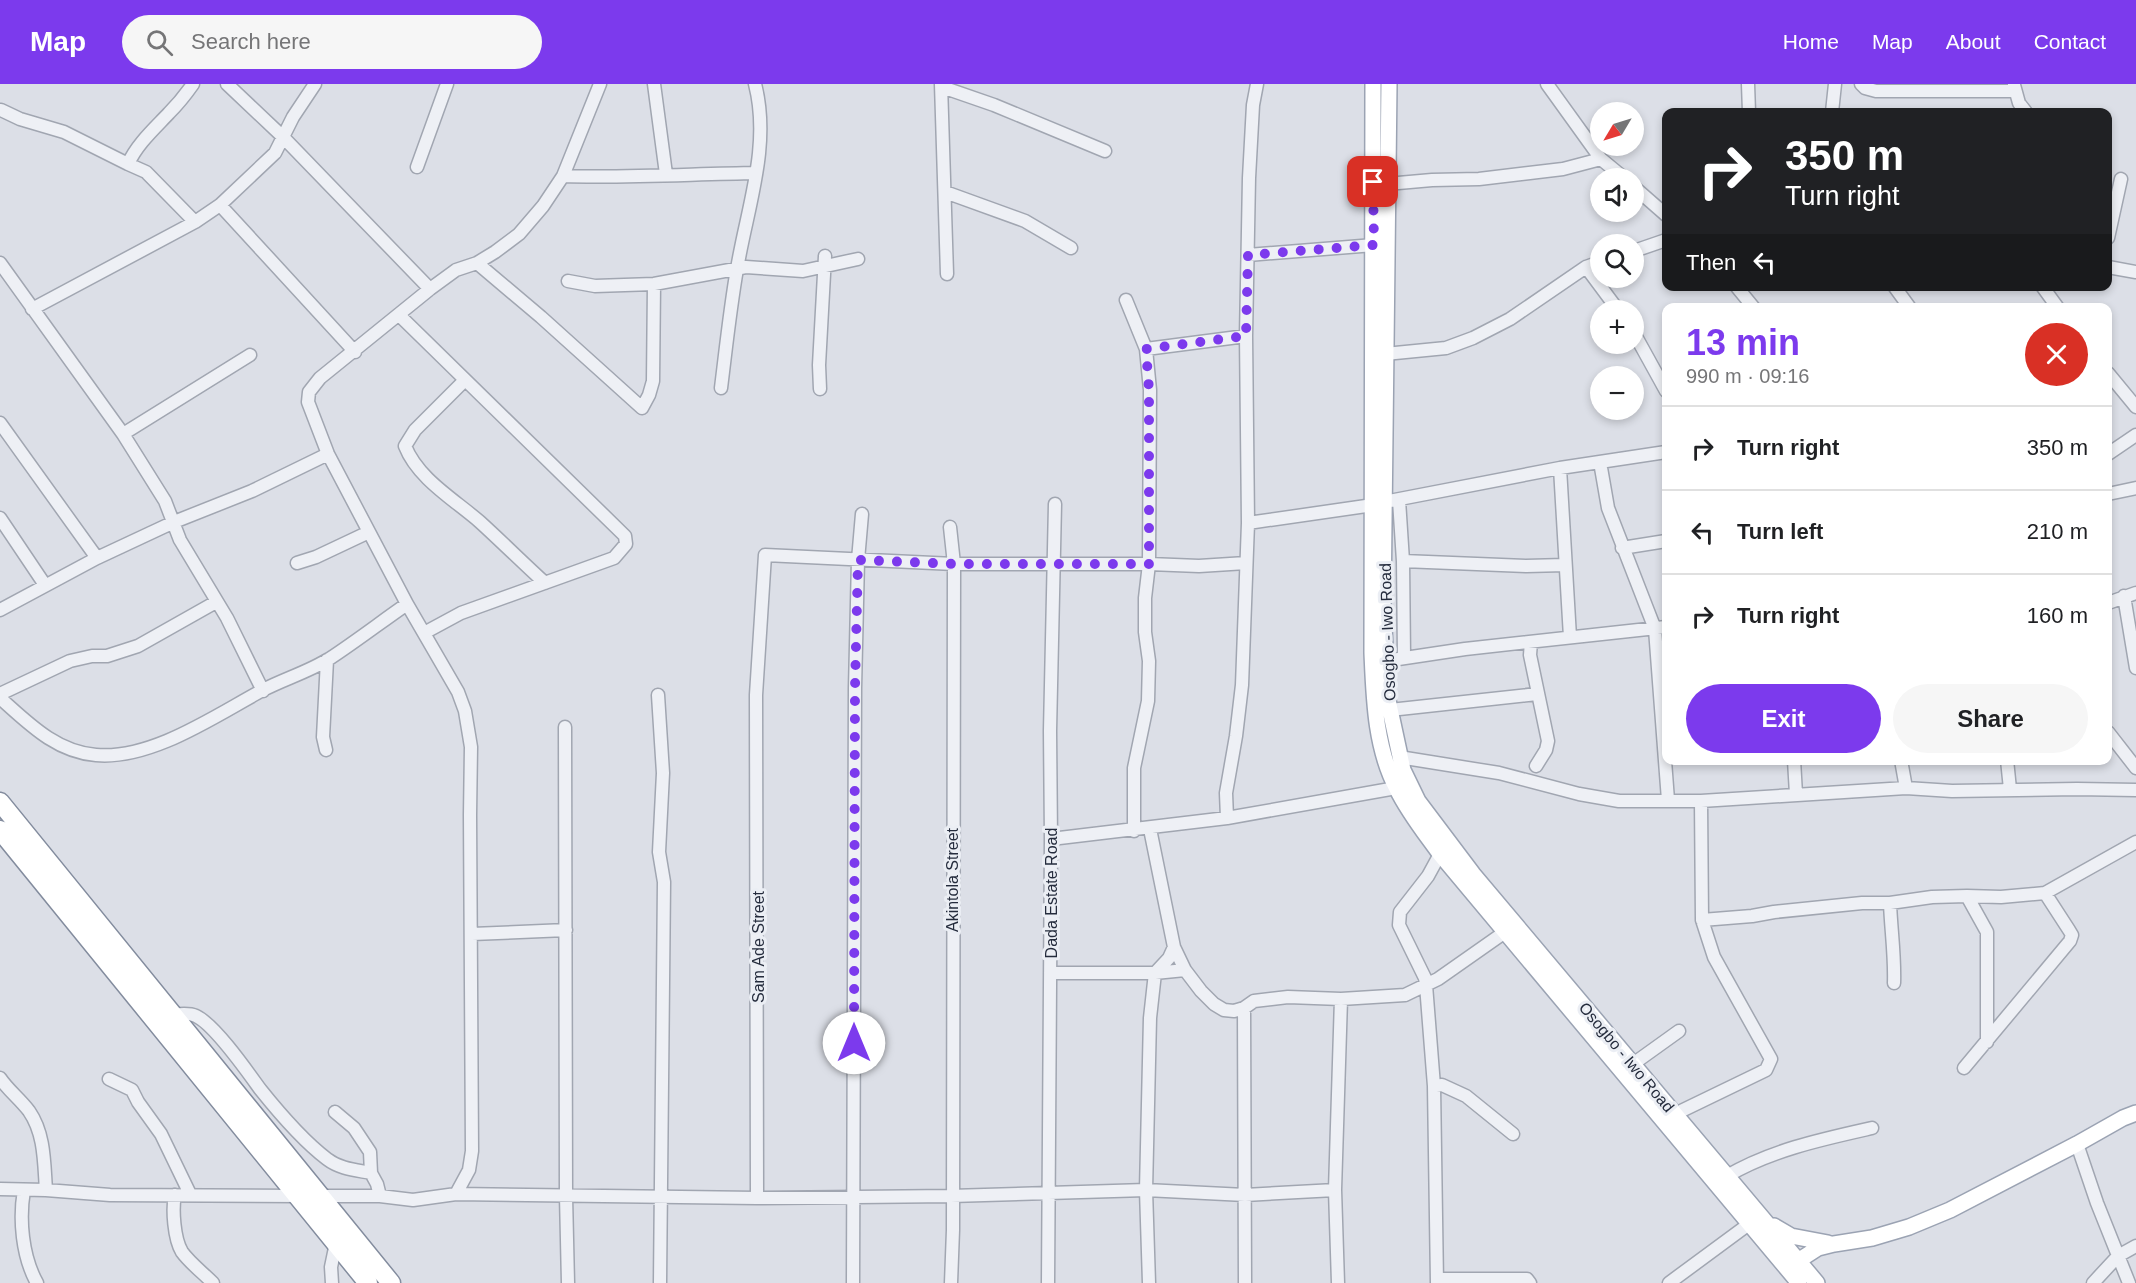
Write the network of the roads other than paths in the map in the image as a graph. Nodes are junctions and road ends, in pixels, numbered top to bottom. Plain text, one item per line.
1 (194, 84) edge
2 (227, 84) edge
3 (315, 84) edge
4 (447, 84) edge
5 (600, 84) edge
6 (654, 84) edge
7 (755, 84) edge
8 (1257, 84) edge
9 (1373, 84) edge
10 (1389, 84) edge
11 (1547, 84) edge
12 (1748, 84) edge
13 (1835, 84) edge
14 (1861, 84) edge
15 (941, 85) edge
16 (1891, 88) edge
17 (2014, 88) edge
18 (1749, 108) edge
19 (1832, 108) edge
20 (2023, 108) edge
21 (1, 110) edge
22 (282, 136) junction
23 (1105, 152) dead end
24 (1601, 159) junction
25 (128, 164) junction
26 (417, 167) dead end
27 (1612, 168) edge
28 (756, 172) junction
29 (666, 174) junction
30 (563, 176) junction
31 (2121, 179) dead end
32 (1387, 184) junction
33 (945, 192) junction
34 (1644, 196) edge
35 (220, 205) junction
36 (1662, 212) edge
37 (2112, 220) edge
38 (195, 222) junction
39 (1662, 241) edge
40 (1374, 245) junction
41 (1071, 248) dead end
42 (1644, 248) edge
43 (1248, 255) junction
44 (858, 259) dead end
45 (825, 262) junction
46 (0, 263) edge
47 (477, 263) junction
48 (1590, 266) edge
49 (1586, 267) junction
50 (2112, 268) edge
51 (737, 269) junction
52 (2136, 272) edge
53 (947, 274) dead end
54 (568, 281) dead end
55 (654, 284) junction
56 (430, 289) junction
57 (1740, 291) edge
58 (1897, 291) edge
59 (1126, 300) dead end
60 (1611, 300) edge
61 (1750, 303) edge
62 (1906, 303) edge
63 (32, 309) junction
64 (399, 315) junction
65 (1246, 336) junction
66 (1146, 349) junction
67 (1644, 351) edge
68 (355, 352) junction
69 (1385, 354) junction
70 (250, 356) dead end
71 (2112, 378) edge
72 (465, 380) junction
73 (1662, 383) edge
74 (721, 388) dead end
75 (820, 389) dead end
76 (2136, 407) edge
77 (0, 423) edge
78 (123, 434) junction
79 (2136, 435) edge
80 (2112, 451) edge
81 (1662, 453) edge
82 (328, 454) junction
83 (1600, 462) junction
84 (1560, 468) junction
85 (2136, 488) edge
86 (2112, 493) edge
87 (1385, 502) junction
88 (1055, 504) dead end
89 (862, 514) dead end
90 (0, 518) edge
91 (174, 522) junction
92 (1248, 523) junction
93 (950, 527) dead end
94 (369, 532) junction
95 (1662, 542) edge
96 (1622, 548) junction
97 (98, 558) junction
98 (858, 560) junction
99 (1403, 561) junction
100 (297, 563) dead end
101 (1246, 563) junction
102 (954, 564) junction
103 (1055, 564) junction
104 (1149, 564) junction
105 (1565, 565) junction
106 (545, 583) junction
107 (45, 585) junction
108 (2130, 595) edge
109 (216, 602) junction
110 (2112, 602) edge
111 (406, 604) junction
112 (0, 610) edge
113 (1661, 628) edge
114 (423, 633) junction
115 (1570, 637) junction
116 (1531, 642) junction
117 (1662, 653) edge
118 (1404, 657) junction
119 (327, 660) junction
120 (1385, 661) junction
121 (2136, 668) edge
122 (263, 691) junction
123 (0, 694) edge
124 (1538, 694) junction
125 (658, 695) dead end
126 (0, 698) edge
127 (1390, 710) junction
128 (565, 727) dead end
129 (2112, 736) edge
130 (326, 750) dead end
131 (1399, 757) junction
132 (2135, 762) edge
133 (1667, 765) edge
134 (1794, 765) edge
135 (1902, 765) edge
136 (2008, 765) edge
137 (1536, 766) dead end
138 (1396, 788) junction
139 (1906, 788) junction
140 (2010, 789) junction
141 (2136, 790) edge
142 (1796, 794) junction
143 (1668, 801) junction
144 (1701, 801) junction
145 (0, 802) edge
146 (1227, 818) junction
147 (1149, 829) junction
148 (0, 830) edge
149 (1134, 831) junction
150 (1051, 839) junction
151 (2136, 842) edge
152 (1440, 854) junction
153 (2045, 893) junction
154 (1967, 896) junction
155 (1890, 903) junction
156 (1702, 920) junction
157 (566, 930) junction
158 (1505, 932) junction
159 (472, 934) junction
160 (1174, 947) junction
161 (1185, 970) junction
162 (1050, 973) junction
163 (1155, 973) junction
164 (1894, 984) dead end
165 (1426, 985) junction
166 (1341, 999) junction
167 (1244, 1008) junction
168 (173, 1015) junction
169 (1679, 1031) dead end
170 (1987, 1042) junction
171 (1633, 1064) junction
172 (1964, 1068) dead end
173 (0, 1078) edge
174 (109, 1079) dead end
175 (1434, 1086) junction
176 (335, 1112) dead end
177 (2136, 1113) edge
178 (1675, 1114) junction
179 (1872, 1128) dead end
180 (1513, 1134) dead end
181 (2077, 1144) junction
182 (371, 1173) junction
183 (1727, 1176) junction
184 (0, 1189) edge
185 (24, 1190) junction
186 (46, 1190) junction
187 (1335, 1190) junction
188 (1146, 1191) junction
189 (1048, 1192) junction
190 (190, 1194) junction
191 (456, 1194) junction
192 (176, 1195) junction
193 (1245, 1195) junction
194 (297, 1196) junction
195 (320, 1196) junction
196 (380, 1196) junction
197 (566, 1196) junction
198 (854, 1196) junction
199 (951, 1196) junction
200 (659, 1198) junction
201 (757, 1198) junction
202 (1756, 1221) junction
203 (336, 1243) junction
204 (1834, 1244) junction
205 (2136, 1246) edge
206 (2118, 1256) junction
207 (1793, 1265) junction
208 (1437, 1281) edge
209 (37, 1283) edge
210 (213, 1283) edge
211 (332, 1283) edge
212 (368, 1283) edge
213 (391, 1283) edge
214 (568, 1283) edge
215 (660, 1283) edge
216 (853, 1283) edge
217 (951, 1283) edge
218 (1048, 1283) edge
219 (1149, 1283) edge
220 (1245, 1283) edge
221 (1338, 1283) edge
222 (1530, 1283) edge
223 (1669, 1283) edge
224 (1798, 1283) edge
225 (1817, 1283) edge
226 (2093, 1283) edge
227 (2129, 1283) edge

1 - 25 street
2 - 22 street
3 - 22 street
4 - 26 street
5 - 30 street
6 - 29 street
7 - 28 street
8 - 43 street
9 - 40 main road, Osogbo - Iwo Road
10 - 32 main road, Osogbo - Iwo Road
11 - 24 street
12 - 18 street
13 - 19 street
14 - 16 street
15 - 23 street
15 - 33 street
16 - 17 street
17 - 20 street
21 - 25 street
22 - 35 street
22 - 56 street
24 - 27 street
24 - 32 street
25 - 38 street
28 - 29 street
28 - 51 street
29 - 30 street
30 - 47 street
31 - 37 street
32 - 69 main road, Osogbo - Iwo Road
33 - 41 street
33 - 53 street
34 - 36 street
35 - 38 street
35 - 68 street
38 - 63 street
39 - 42 street
40 - 43 street
40 - 87 main road, Osogbo - Iwo Road
43 - 65 street
44 - 45 street
45 - 51 street
45 - 75 street
46 - 63 street
47 - 55 street
47 - 56 street
48 - 49 street
49 - 60 street
49 - 69 street
50 - 52 street
51 - 55 street
51 - 74 street
54 - 55 street
56 - 64 street
57 - 61 street
58 - 62 street
59 - 66 street
63 - 78 street
64 - 68 street
64 - 72 street
65 - 66 street
65 - 92 street
66 - 104 street
67 - 73 street
68 - 82 street
69 - 87 main road, Osogbo - Iwo Road
70 - 78 street
71 - 76 street
72 - 106 street
72 - 106 street
77 - 97 street
78 - 91 street
79 - 80 street
81 - 83 street
82 - 91 street
82 - 94 street
83 - 84 street
83 - 96 street
84 - 87 street
84 - 105 street
85 - 86 street
87 - 92 street
87 - 99 street
87 - 120 main road, Osogbo - Iwo Road
87 - 138 main road, Osogbo - Iwo Road
88 - 103 street, Dada Estate Road
89 - 98 street
90 - 107 street
91 - 97 street
91 - 109 street
92 - 101 street
93 - 102 street, Akintola Street
94 - 100 street
94 - 111 street
95 - 96 street
96 - 113 street
97 - 107 street
98 - 102 street
98 - 198 street
98 - 201 street, Sam Ade Street
99 - 105 street
99 - 118 street
101 - 104 street
101 - 146 street
102 - 103 street
102 - 199 street, Akintola Street
103 - 104 street
103 - 150 street, Dada Estate Road
104 - 149 street
105 - 115 street
106 - 114 street
107 - 112 street
108 - 110 street
108 - 121 street
109 - 122 street
109 - 123 street
111 - 114 street
111 - 119 street
113 - 115 street
113 - 117 street
114 - 159 street
115 - 116 street
116 - 118 street
116 - 124 street
118 - 120 street
119 - 122 street
119 - 130 street
120 - 127 main road, Osogbo - Iwo Road
122 - 126 street
124 - 127 street
124 - 137 street
125 - 200 street
127 - 131 main road, Osogbo - Iwo Road
128 - 157 street
129 - 132 street
131 - 143 street
131 - 171 main road, Osogbo - Iwo Road
133 - 143 street
134 - 142 street
135 - 139 street
136 - 140 street
138 - 146 street
138 - 152 main road, Osogbo - Iwo Road
139 - 140 street
139 - 142 street
140 - 141 street
142 - 144 street
143 - 144 street
144 - 156 street
145 - 168 highway
146 - 147 street
147 - 149 street
147 - 160 street
148 - 194 highway
149 - 150 street
150 - 162 street, Dada Estate Road
151 - 153 street
152 - 158 main road, Osogbo - Iwo Road
152 - 165 street
153 - 154 street
153 - 170 street
154 - 155 street
154 - 170 street
155 - 156 street
155 - 164 street
156 - 178 street
157 - 159 street
157 - 197 street
158 - 165 street
158 - 202 main road, Osogbo - Iwo Road
159 - 191 street
160 - 161 street
160 - 163 street
161 - 163 street
161 - 167 street
162 - 163 street
162 - 189 street, Dada Estate Road
163 - 188 street
165 - 166 street
165 - 175 street
166 - 167 street
166 - 187 street
167 - 193 street
168 - 182 street
168 - 195 highway
169 - 171 street
170 - 172 street
171 - 178 main road, Osogbo - Iwo Road
173 - 186 street
174 - 190 street
175 - 180 street
175 - 208 street
176 - 182 street
177 - 181 main road
178 - 183 main road, Osogbo - Iwo Road
179 - 183 street
181 - 204 main road
181 - 206 street
182 - 196 street
183 - 202 main road, Osogbo - Iwo Road
184 - 185 street
185 - 186 street
185 - 209 street
186 - 192 street
187 - 193 street
187 - 221 street
188 - 189 street
188 - 193 street
188 - 219 street
189 - 199 street
189 - 218 street, Dada Estate Road
190 - 192 street
190 - 194 street
191 - 196 street
191 - 197 street
192 - 210 street
193 - 220 street
194 - 195 street
194 - 203 highway
195 - 196 street
195 - 213 highway
197 - 200 street
197 - 214 street
198 - 199 street
198 - 201 street
198 - 216 street
199 - 217 street, Akintola Street
200 - 201 street
200 - 215 street
202 - 204 main road
202 - 207 main road, Osogbo - Iwo Road
202 - 223 street
203 - 211 street
203 - 212 highway
204 - 207 main road
205 - 206 street
206 - 226 street
206 - 227 street
207 - 224 main road, Osogbo - Iwo Road
207 - 225 main road, Osogbo - Iwo Road
208 - 222 street

